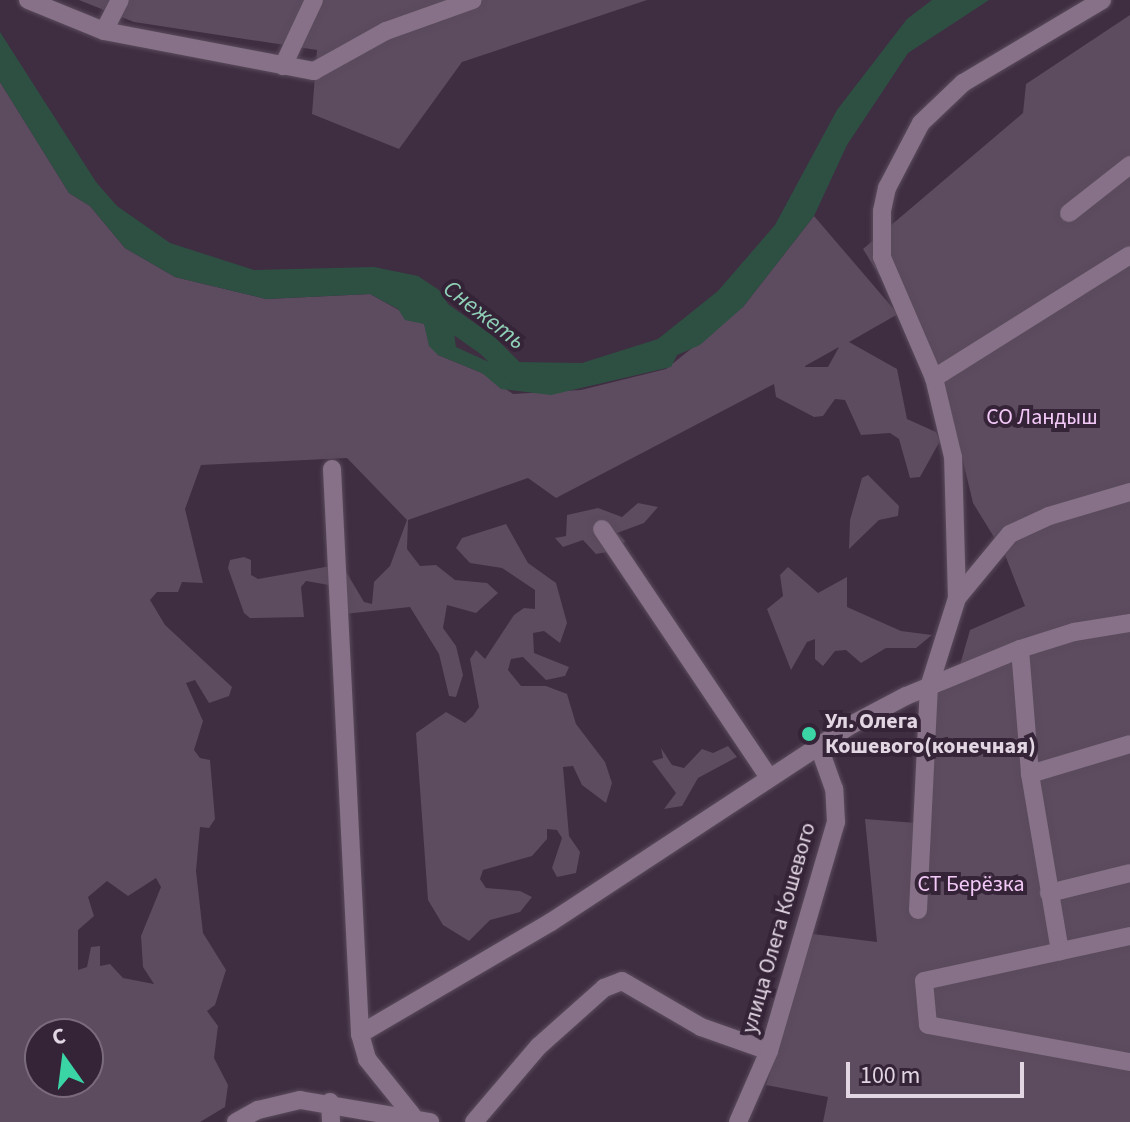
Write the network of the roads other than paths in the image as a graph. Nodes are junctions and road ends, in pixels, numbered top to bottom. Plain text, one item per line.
1 (28, 0) edge
2 (120, 0) edge
3 (314, 0) edge
4 (473, 0) edge
5 (1102, 0) edge
6 (104, 31) junction
7 (283, 66) junction
8 (1130, 165) edge
9 (1069, 213) dead end
10 (1130, 255) edge
11 (934, 378) junction
12 (332, 469) dead end
13 (1130, 492) edge
14 (602, 529) dead end
15 (957, 598) junction
16 (1130, 623) edge
17 (1020, 649) junction
18 (929, 687) junction
19 (818, 744) junction
20 (1130, 744) edge
21 (1030, 774) junction
22 (768, 776) junction
23 (1130, 873) edge
24 (1049, 893) junction
25 (918, 910) dead end
26 (1130, 936) edge
27 (1060, 951) junction
28 (360, 1034) junction
29 (769, 1051) junction
30 (1127, 1060) edge
31 (330, 1102) junction
32 (412, 1115) junction
33 (742, 1120) edge
34 (236, 1122) edge
35 (331, 1122) edge
36 (430, 1122) edge
37 (474, 1122) edge

1 - 6 street
2 - 6 street
3 - 7 street
4 - 7 street
5 - 11 street
6 - 7 street
8 - 9 street
10 - 11 street
11 - 15 street
12 - 28 street
13 - 15 street
14 - 22 street
15 - 18 street
16 - 17 street
17 - 18 street
17 - 21 street
18 - 19 street
18 - 25 street
19 - 22 street
19 - 29 street, улица Олега Кошевого
20 - 21 street
21 - 24 street
22 - 28 street
23 - 24 street
24 - 27 street
26 - 27 street
27 - 30 street
28 - 32 street
29 - 33 street, улица Олега Кошевого
29 - 37 street
31 - 32 street
31 - 34 street
31 - 35 street
32 - 36 street

